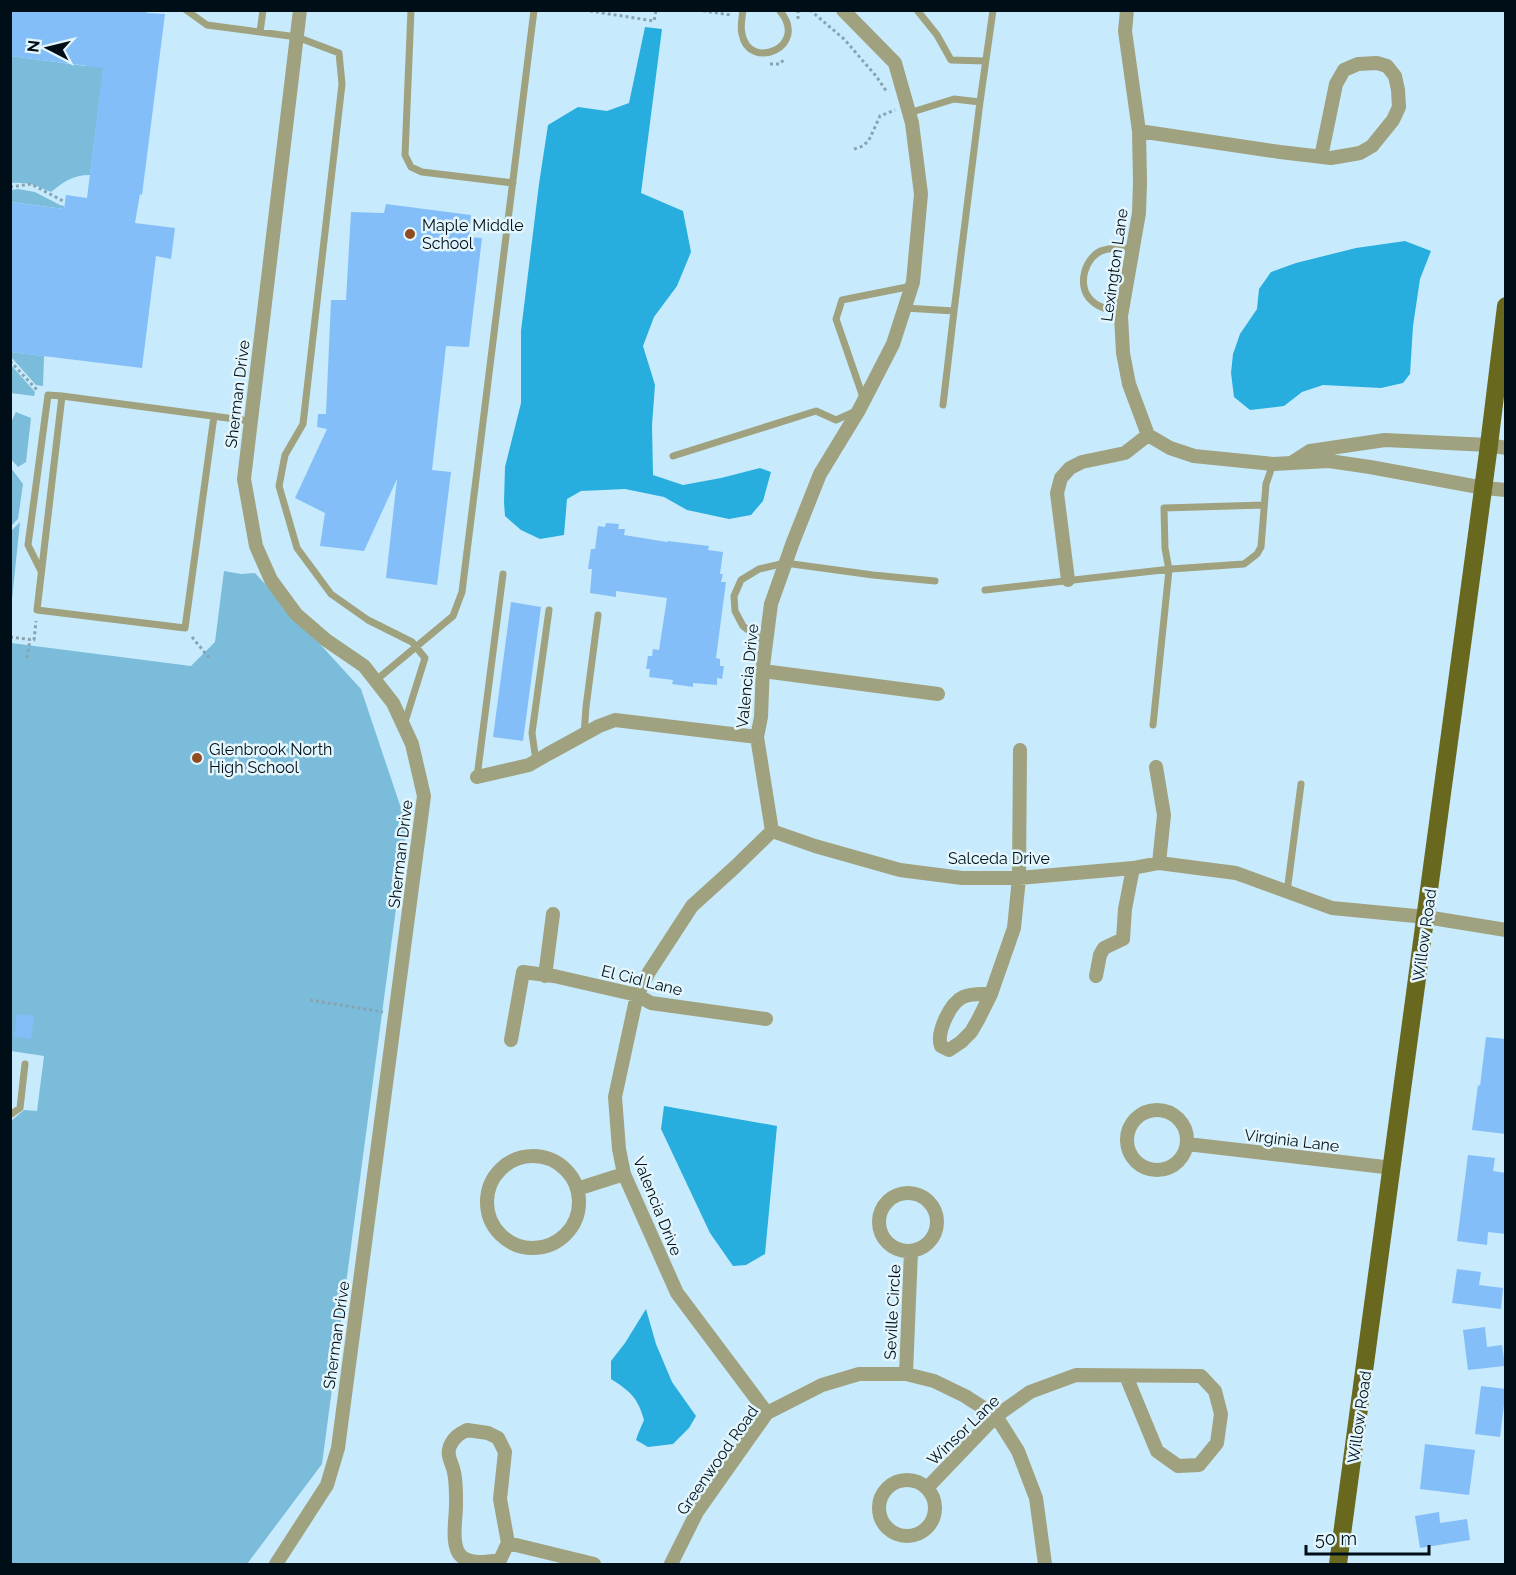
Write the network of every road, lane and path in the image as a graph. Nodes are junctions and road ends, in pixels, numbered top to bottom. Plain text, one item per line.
1 (186, 10) edge
2 (263, 10) edge
3 (300, 10) edge
4 (411, 10) edge
5 (534, 10) edge
6 (584, 10) edge
7 (656, 10) edge
8 (743, 10) edge
9 (810, 10) edge
10 (843, 10) edge
11 (917, 10) edge
12 (993, 10) edge
13 (1127, 10) edge
14 (778, 11) edge
15 (197, 14) edge
16 (260, 32) junction
17 (297, 37) junction
18 (986, 61) junction
19 (889, 95) dead end
20 (980, 102) junction
21 (895, 105) dead end
22 (909, 113) junction
23 (1139, 131) junction
24 (854, 149) dead end
25 (1321, 157) junction
26 (513, 183) junction
27 (10, 187) edge
28 (65, 202) dead end
29 (1133, 248) junction
30 (912, 286) junction
31 (1506, 306) edge
32 (905, 308) junction
33 (954, 311) junction
34 (1121, 313) junction
35 (10, 361) edge
36 (38, 391) dead end
37 (62, 396) junction
38 (862, 405) junction
39 (943, 405) dead end
40 (214, 416) junction
41 (250, 421) junction
42 (1148, 435) junction
43 (1371, 442) junction
44 (1497, 446) edge
45 (673, 456) dead end
46 (1293, 463) junction
47 (1273, 464) junction
48 (1370, 467) junction
49 (1484, 488) junction
50 (1506, 490) edge
51 (1264, 504) junction
52 (785, 563) junction
53 (1169, 570) junction
54 (41, 571) junction
55 (503, 574) dead end
56 (1068, 580) junction
57 (935, 581) dead end
58 (985, 590) dead end
59 (37, 610) junction
60 (549, 610) dead end
61 (598, 615) dead end
62 (185, 628) junction
63 (10, 637) edge
64 (30, 640) junction
65 (766, 640) junction
66 (417, 647) junction
67 (27, 658) dead end
68 (210, 659) dead end
69 (763, 671) junction
70 (375, 681) junction
71 (938, 694) dead end
72 (1153, 725) dead end
73 (404, 726) junction
74 (584, 735) junction
75 (757, 737) junction
76 (1020, 750) dead end
77 (536, 761) junction
78 (1156, 767) dead end
79 (477, 777) joint
80 (1301, 783) dead end
81 (772, 831) junction
82 (1159, 864) junction
83 (1133, 868) junction
84 (1019, 878) junction
85 (1287, 892) junction
86 (553, 914) dead end
87 (1426, 917) junction
88 (1506, 930) edge
89 (545, 976) junction
90 (1096, 976) dead end
91 (991, 994) dead end
92 (637, 995) junction
93 (310, 1000) dead end
94 (396, 1014) junction
95 (766, 1019) dead end
96 (511, 1040) dead end
97 (25, 1064) dead end
98 (10, 1115) edge
99 (1187, 1144) junction
100 (1393, 1168) junction
101 (624, 1174) junction
102 (577, 1189) junction
103 (911, 1251) junction
104 (906, 1374) junction
105 (1126, 1376) junction
106 (767, 1413) junction
107 (996, 1416) junction
108 (927, 1488) junction
109 (508, 1543) junction
110 (276, 1564) edge
111 (594, 1564) edge
112 (671, 1564) edge
113 (1045, 1564) edge
114 (1338, 1564) edge

1 - 15 lane
2 - 16 lane
3 - 17 street, Sherman Drive
4 - 26 lane
5 - 26 lane
6 - 7 path
8 - 14 lane
9 - 19 path
10 - 22 street, Valencia Drive
11 - 18 lane
12 - 18 lane
13 - 23 street, Lexington Lane
15 - 16 lane
16 - 17 lane
17 - 41 street, Sherman Drive
17 - 66 lane
18 - 20 lane
20 - 22 lane
20 - 33 lane
21 - 24 path
22 - 30 street, Valencia Drive
23 - 25 street
23 - 29 street, Lexington Lane
25 - 25 street
26 - 66 lane
27 - 28 path
29 - 34 street, Lexington Lane
29 - 34 lane
30 - 32 street, Valencia Drive
30 - 38 lane
31 - 44 main road, Willow Road
32 - 33 lane
32 - 38 street, Valencia Drive
33 - 39 lane
34 - 42 street, Lexington Lane
35 - 36 path
37 - 40 lane
37 - 54 lane
37 - 54 lane
38 - 45 lane
38 - 52 street, Valencia Drive
40 - 41 lane
40 - 62 lane
41 - 70 street, Sherman Drive
42 - 47 street
42 - 56 street
43 - 44 street
43 - 46 street
43 - 48 street
44 - 49 main road, Willow Road
46 - 47 street
46 - 48 street
47 - 51 lane
48 - 49 street
49 - 50 street
49 - 87 main road, Willow Road
51 - 53 lane
51 - 53 lane
52 - 57 lane
52 - 65 street, Valencia Drive
52 - 65 lane
53 - 56 lane
53 - 72 lane
54 - 59 lane
55 - 79 lane
56 - 58 lane
59 - 62 lane
59 - 64 path
60 - 77 lane
61 - 74 lane
62 - 68 path
63 - 64 path
64 - 67 path
65 - 69 street, Valencia Drive
66 - 70 lane
66 - 73 lane
69 - 71 street
69 - 75 street, Valencia Drive
70 - 73 street, Sherman Drive
73 - 94 street, Sherman Drive
74 - 75 street
74 - 77 street
75 - 81 street, Valencia Drive
76 - 84 street
77 - 79 street
78 - 82 street
80 - 85 lane
81 - 84 street, Salceda Drive
81 - 92 street, Valencia Drive
82 - 83 street, Salceda Drive
82 - 85 street, Salceda Drive
83 - 84 street, Salceda Drive
83 - 90 street
84 - 91 street
85 - 87 street, Salceda Drive
86 - 89 street
87 - 88 street, Salceda Drive
87 - 100 main road, Willow Road
89 - 92 street, El Cid Lane
89 - 96 street, El Cid Lane
92 - 95 street, El Cid Lane
92 - 101 street, Valencia Drive
93 - 94 path
94 - 110 street, Sherman Drive
97 - 98 lane
99 - 99 street
99 - 100 street, Virginia Lane
100 - 114 main road, Willow Road
101 - 102 street
101 - 106 street, Valencia Drive
102 - 102 street
103 - 103 street, Seville Circle
103 - 104 street, Seville Circle
104 - 106 street, Greenwood Road
104 - 107 street, Greenwood Road
105 - 105 street, Winsor Lane
105 - 107 street, Winsor Lane
106 - 112 street, Greenwood Road
107 - 108 street, Winsor Lane
107 - 113 street, Greenwood Road
108 - 108 street, Winsor Lane
109 - 109 street
109 - 111 street

